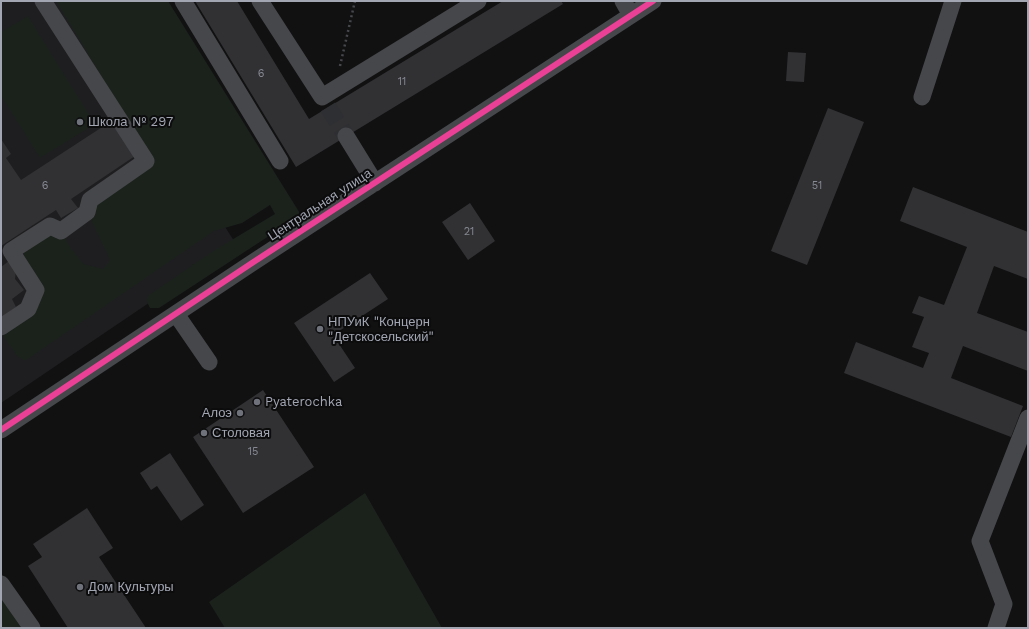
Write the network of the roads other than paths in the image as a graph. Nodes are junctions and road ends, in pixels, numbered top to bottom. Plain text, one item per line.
1 (44, 1) edge
2 (183, 1) edge
3 (260, 1) edge
4 (478, 1) edge
5 (653, 1) edge
6 (953, 1) edge
7 (627, 8) edge
8 (922, 97) dead end
9 (346, 136) tunnel mouth
10 (280, 161) dead end
11 (375, 183) junction
12 (176, 314) junction
13 (1, 327) edge
14 (209, 362) dead end
15 (1028, 418) edge
16 (1, 430) edge
17 (1, 584) edge
18 (32, 628) edge
19 (996, 628) edge

1 - 13 street
2 - 10 street
3 - 4 street
5 - 7 street, Центральная улица
6 - 8 street
7 - 11 street, Центральная улица
9 - 11 street
11 - 12 street, Центральная улица
12 - 14 street
12 - 16 street, Центральная улица
15 - 19 street
17 - 18 street

